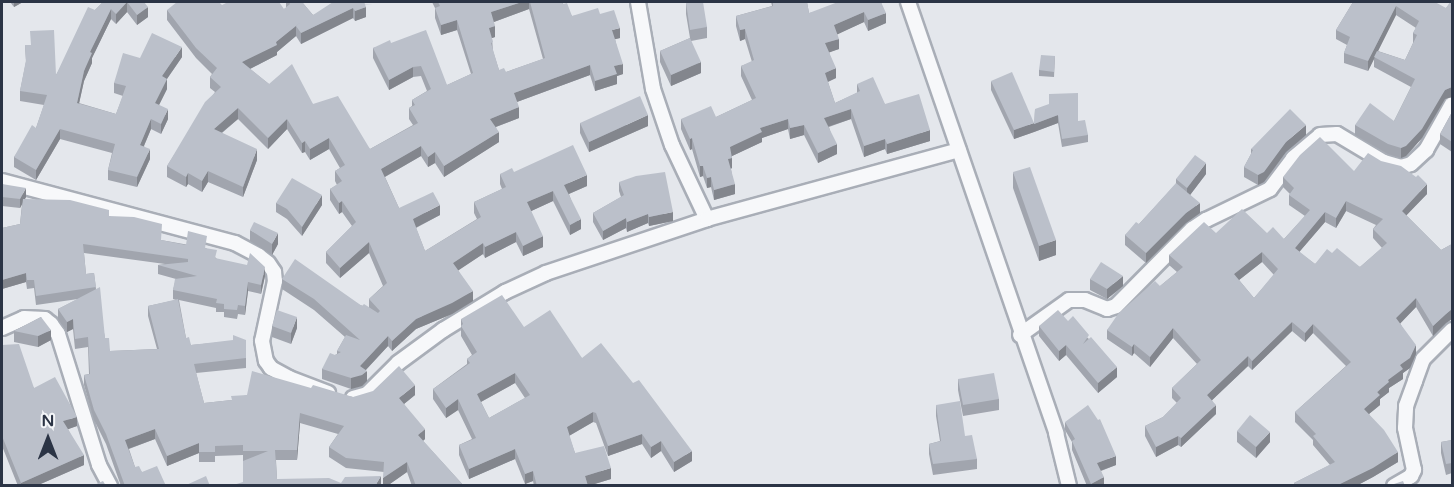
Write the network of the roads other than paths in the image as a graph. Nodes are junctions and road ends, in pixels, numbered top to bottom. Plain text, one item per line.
1 (638, 2) edge
2 (908, 2) edge
3 (1452, 104) edge
4 (959, 150) junction
5 (2, 181) edge
6 (707, 219) junction
7 (2, 328) edge
8 (1452, 330) edge
9 (1020, 335) junction
10 (110, 486) edge
11 (1069, 486) edge
12 (1394, 486) edge

1 - 6 street
2 - 4 street
3 - 9 street
4 - 6 street
4 - 9 street
5 - 6 street
7 - 10 street
8 - 12 street
9 - 11 street

